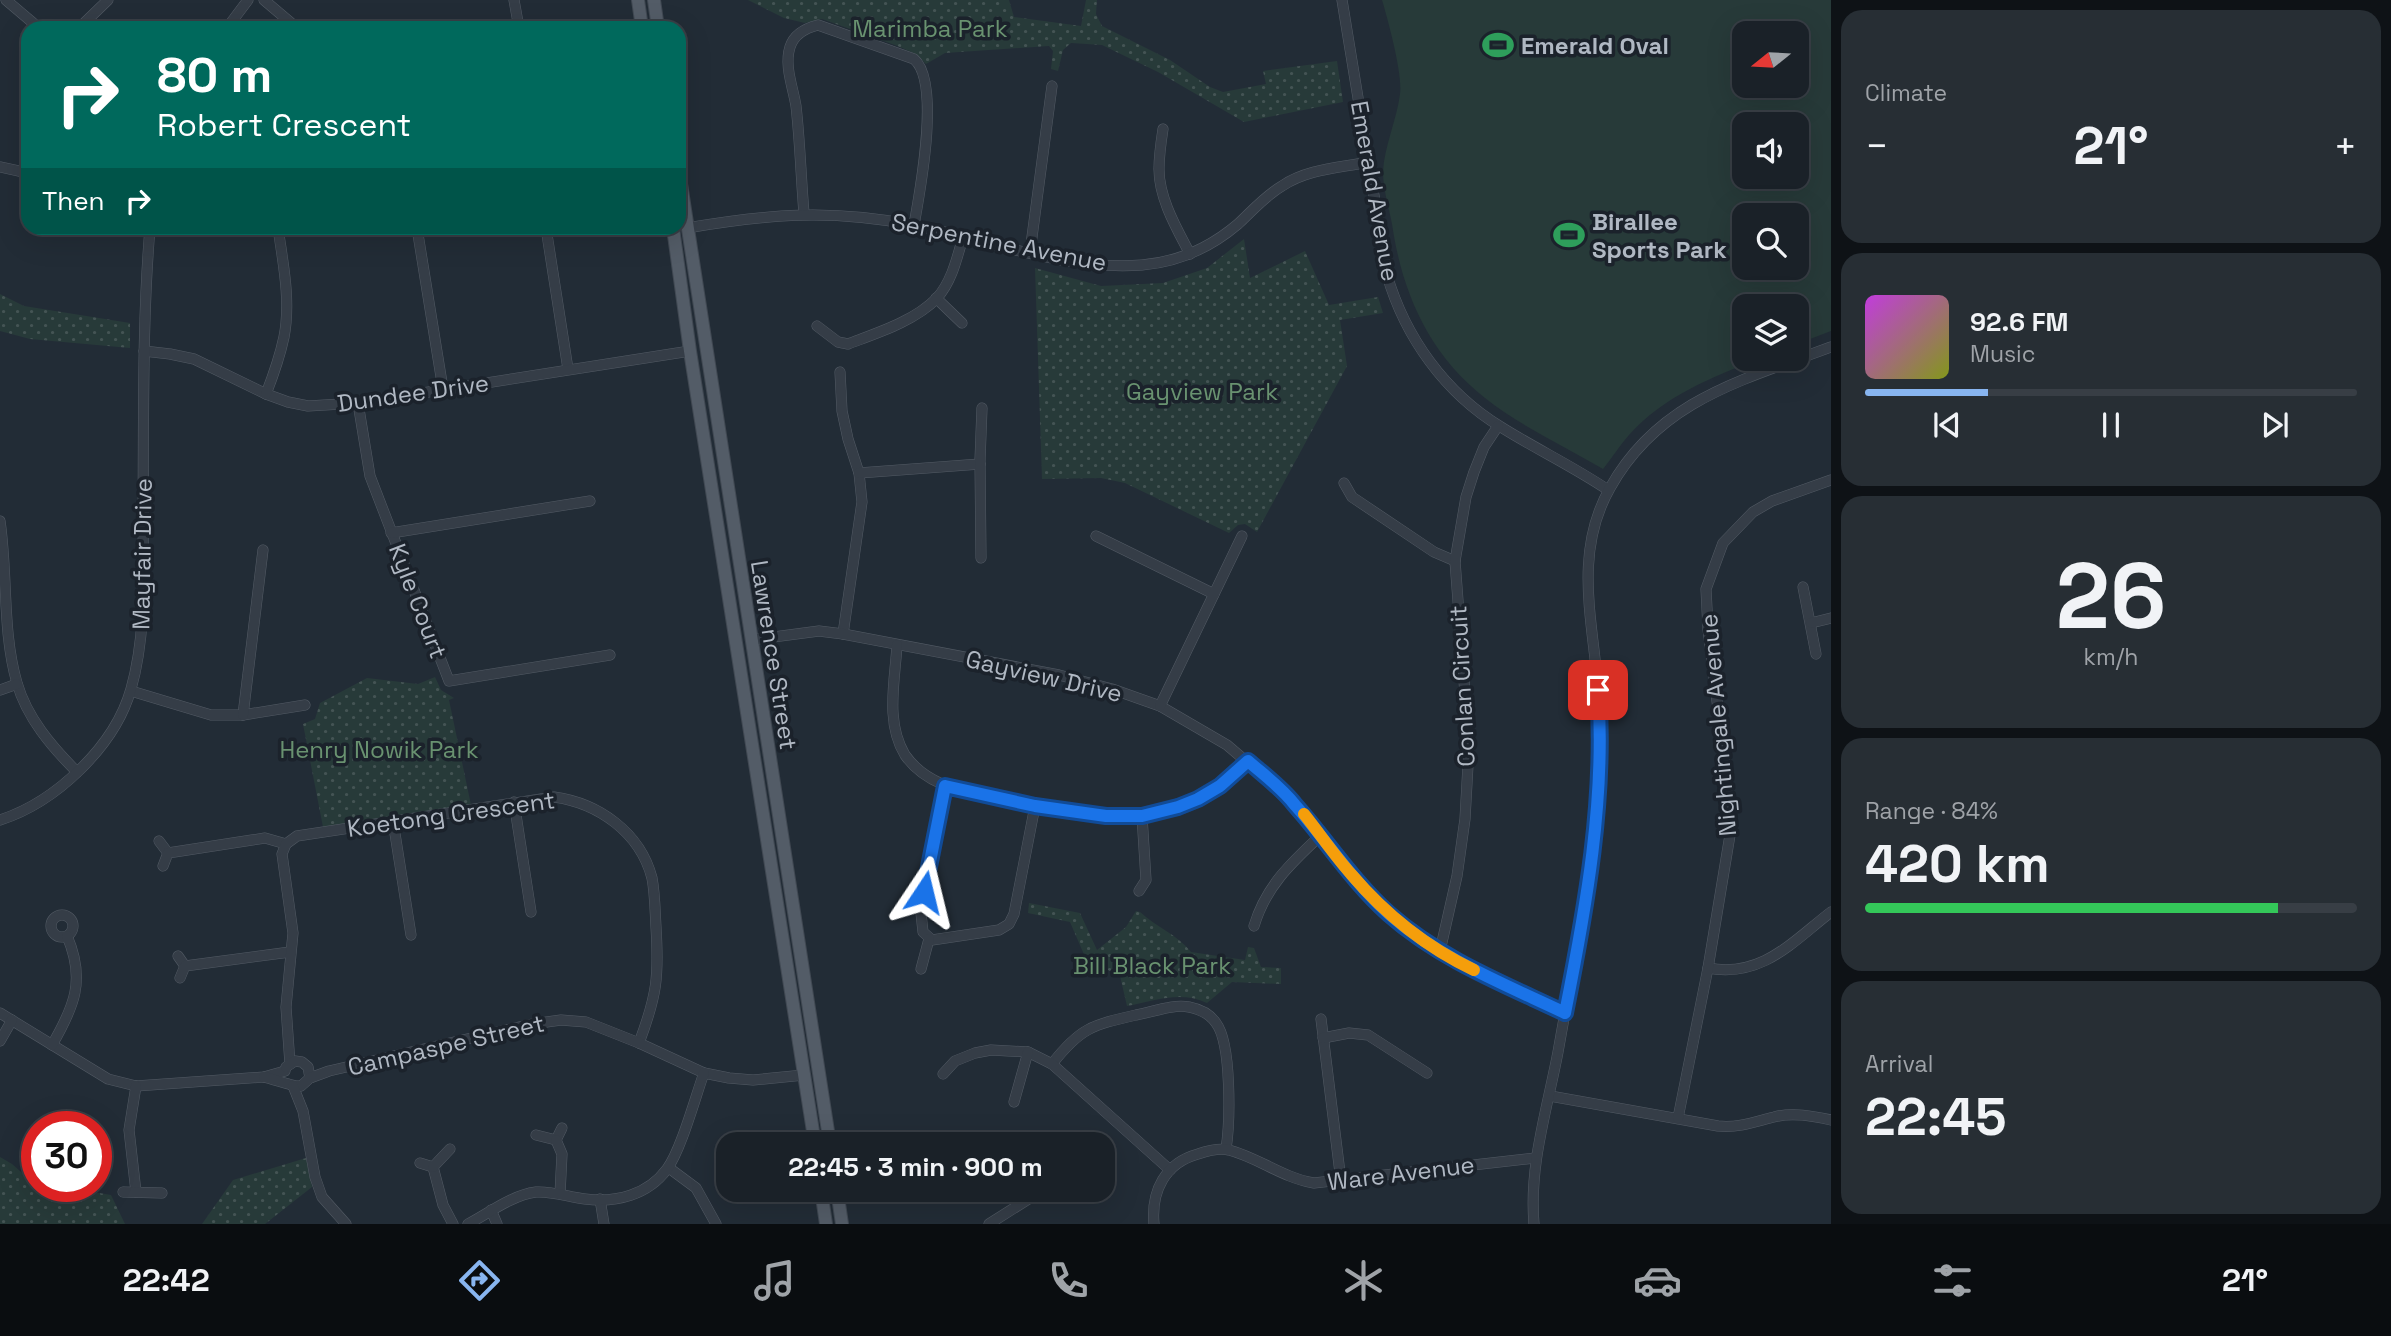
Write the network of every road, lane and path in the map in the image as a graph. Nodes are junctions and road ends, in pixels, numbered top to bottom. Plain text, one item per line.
1 (6, 0) edge
2 (108, 0) edge
3 (248, 0) edge
4 (264, 0) edge
5 (514, 0) edge
6 (638, 0) edge
7 (654, 0) edge
8 (1342, 0) edge
9 (31, 21) edge
10 (86, 21) edge
11 (232, 21) edge
12 (289, 21) edge
13 (518, 21) edge
14 (641, 21) edge
15 (657, 21) edge
16 (1052, 86) dead end
17 (1163, 130) dead end
18 (1368, 162) junction
19 (0, 167) edge
20 (21, 172) edge
21 (804, 214) junction
22 (686, 221) edge
23 (914, 225) junction
24 (687, 228) junction
25 (150, 235) edge
26 (279, 235) edge
27 (418, 235) edge
28 (547, 235) edge
29 (674, 235) edge
30 (963, 237) junction
31 (1030, 252) junction
32 (1190, 254) junction
33 (936, 298) junction
34 (962, 323) dead end
35 (817, 326) dead end
36 (1831, 347) edge
37 (705, 350) junction
38 (144, 351) junction
39 (690, 351) junction
40 (568, 369) junction
41 (840, 372) dead end
42 (443, 389) junction
43 (266, 394) junction
44 (358, 403) junction
45 (982, 408) dead end
46 (1498, 426) junction
47 (980, 464) junction
48 (859, 473) junction
49 (1831, 481) edge
50 (1344, 483) dead end
51 (1608, 490) junction
52 (590, 500) dead end
53 (0, 521) edge
54 (391, 533) junction
55 (1096, 536) dead end
56 (1242, 536) dead end
57 (263, 550) dead end
58 (981, 558) dead end
59 (1455, 561) junction
60 (1803, 587) dead end
61 (1213, 594) junction
62 (1831, 618) edge
63 (1811, 623) junction
64 (843, 634) junction
65 (751, 640) junction
66 (737, 643) junction
67 (897, 645) junction
68 (1816, 654) dead end
69 (610, 655) dead end
70 (17, 684) junction
71 (0, 690) edge
72 (131, 691) junction
73 (305, 705) dead end
74 (1160, 706) junction
75 (243, 715) junction
76 (1248, 761) junction
77 (77, 772) junction
78 (945, 786) junction
79 (514, 802) junction
80 (1035, 806) junction
81 (1142, 816) junction
82 (0, 820) edge
83 (393, 821) junction
84 (1321, 835) junction
85 (159, 841) dead end
86 (286, 844) junction
87 (168, 853) junction
88 (163, 866) dead end
89 (1139, 891) dead end
90 (531, 912) dead end
91 (1831, 912) edge
92 (1254, 926) dead end
93 (411, 935) dead end
94 (67, 936) dead end
95 (929, 939) junction
96 (1440, 951) junction
97 (290, 953) junction
98 (178, 956) dead end
99 (185, 966) junction
100 (1708, 968) junction
101 (921, 969) dead end
102 (180, 978) dead end
103 (0, 1013) edge
104 (1565, 1013) junction
105 (1321, 1019) dead end
106 (12, 1020) junction
107 (1323, 1038) junction
108 (0, 1041) edge
109 (639, 1043) junction
110 (52, 1045) junction
111 (1028, 1052) junction
112 (1052, 1064) junction
113 (308, 1067) junction
114 (330, 1071) junction
115 (291, 1073) junction
116 (704, 1073) junction
117 (1426, 1073) dead end
118 (819, 1074) junction
119 (943, 1074) dead end
120 (804, 1075) junction
121 (307, 1081) junction
122 (136, 1086) junction
123 (1550, 1096) junction
124 (1014, 1102) dead end
125 (303, 1111) junction
126 (1678, 1118) junction
127 (1831, 1120) edge
128 (562, 1128) dead end
129 (812, 1132) edge
130 (828, 1132) edge
131 (536, 1135) dead end
132 (556, 1140) junction
133 (450, 1149) dead end
134 (1226, 1149) junction
135 (1535, 1158) junction
136 (420, 1163) dead end
137 (433, 1167) junction
138 (668, 1168) junction
139 (1170, 1170) junction
140 (1341, 1181) junction
141 (123, 1192) dead end
142 (136, 1192) junction
143 (162, 1193) dead end
144 (560, 1194) junction
145 (600, 1199) junction
146 (823, 1202) edge
147 (839, 1202) edge
148 (1024, 1202) edge
149 (491, 1210) junction
150 (340, 1222) edge
151 (453, 1224) edge
152 (468, 1224) edge
153 (497, 1224) edge
154 (604, 1224) edge
155 (716, 1224) edge
156 (827, 1224) edge
157 (842, 1224) edge
158 (989, 1224) edge
159 (1154, 1224) edge
160 (1534, 1224) edge

1 - 9 street
2 - 10 street
3 - 11 street
4 - 12 street
5 - 13 street
6 - 14 main road
7 - 15 main road
8 - 18 street, Emerald Avenue
16 - 31 street
17 - 32 street
18 - 32 street, Serpentine Avenue
18 - 46 street, Emerald Avenue
19 - 20 street
21 - 23 street, Serpentine Avenue
21 - 23 street
21 - 24 street, Serpentine Avenue
22 - 24 main road, Lawrence Street
23 - 30 street, Serpentine Avenue
24 - 37 main road, Lawrence Street
25 - 38 street, Mayfair Drive
26 - 43 street
27 - 42 street
28 - 40 street
29 - 39 main road, Lawrence Street
30 - 31 street, Serpentine Avenue
30 - 33 street
31 - 32 street, Serpentine Avenue
33 - 34 street
33 - 35 street
36 - 51 street
37 - 39 main road
37 - 65 main road, Lawrence Street
38 - 43 street, Dundee Drive
38 - 72 street, Mayfair Drive
39 - 40 street, Dundee Drive
39 - 66 main road, Lawrence Street
40 - 42 street, Dundee Drive
41 - 48 street
42 - 44 street, Dundee Drive
43 - 44 street, Dundee Drive
44 - 54 street, Kyle Court
45 - 47 street
46 - 51 street, Emerald Avenue
46 - 59 street, Conlan Circuit
47 - 48 street
47 - 58 street
48 - 64 street
49 - 100 street, Nightingale Avenue
50 - 59 street
51 - 104 street
52 - 54 street
53 - 70 street
54 - 69 street, Kyle Court
55 - 61 street
56 - 61 street
57 - 75 street
59 - 96 street, Conlan Circuit
60 - 63 street
61 - 74 street
62 - 63 street
63 - 68 street
64 - 65 street, Gayview Drive
64 - 67 street, Gayview Drive
65 - 66 main road
65 - 118 main road, Lawrence Street
66 - 120 main road, Lawrence Street
67 - 74 street, Gayview Drive
67 - 78 street
70 - 71 street
70 - 77 street
72 - 75 street
72 - 77 street, Mayfair Drive
73 - 75 street
74 - 76 street, Gayview Drive
76 - 81 street
76 - 84 street, Gayview Drive
77 - 82 street, Mayfair Drive
78 - 80 street
78 - 95 street
79 - 83 street, Koetong Crescent
79 - 90 street
79 - 109 street, Koetong Crescent
80 - 81 street
80 - 95 street
81 - 89 street
83 - 86 street, Koetong Crescent
83 - 93 street
84 - 92 street
84 - 96 street, Gayview Drive
85 - 87 street
86 - 87 street
86 - 97 street
87 - 88 street
91 - 100 street
94 - 110 street
95 - 101 street
96 - 104 street, Gayview Drive
97 - 99 street
97 - 115 street
98 - 99 street
99 - 102 street
100 - 126 street, Nightingale Avenue
103 - 106 street
104 - 123 street
105 - 107 street
106 - 108 street
106 - 110 street
107 - 117 street
107 - 140 street
109 - 114 street, Campaspe Street
109 - 116 street, Campaspe Street
110 - 122 street
111 - 112 street
111 - 119 street
111 - 124 street
112 - 134 street
112 - 139 street
113 - 114 street, Campaspe Street
113 - 115 street
113 - 121 street
114 - 121 street, Campaspe Street
115 - 121 street, Campaspe Street
115 - 122 street
115 - 125 street
116 - 120 street, Campaspe Street
116 - 138 street
118 - 120 main road
118 - 130 main road, Lawrence Street
120 - 129 main road, Lawrence Street
121 - 125 street
122 - 142 street
123 - 126 street
123 - 135 street
125 - 150 street
126 - 127 street
128 - 132 street
131 - 132 street
132 - 144 street
133 - 137 street
134 - 139 street
134 - 140 street, Ware Avenue
135 - 140 street, Ware Avenue
135 - 160 street
136 - 137 street
137 - 151 street
138 - 145 street
138 - 155 street
139 - 159 street
141 - 142 street
142 - 143 street
144 - 145 street
144 - 149 street
145 - 154 street
146 - 156 main road
147 - 157 main road
148 - 158 street
149 - 152 street
149 - 153 street

